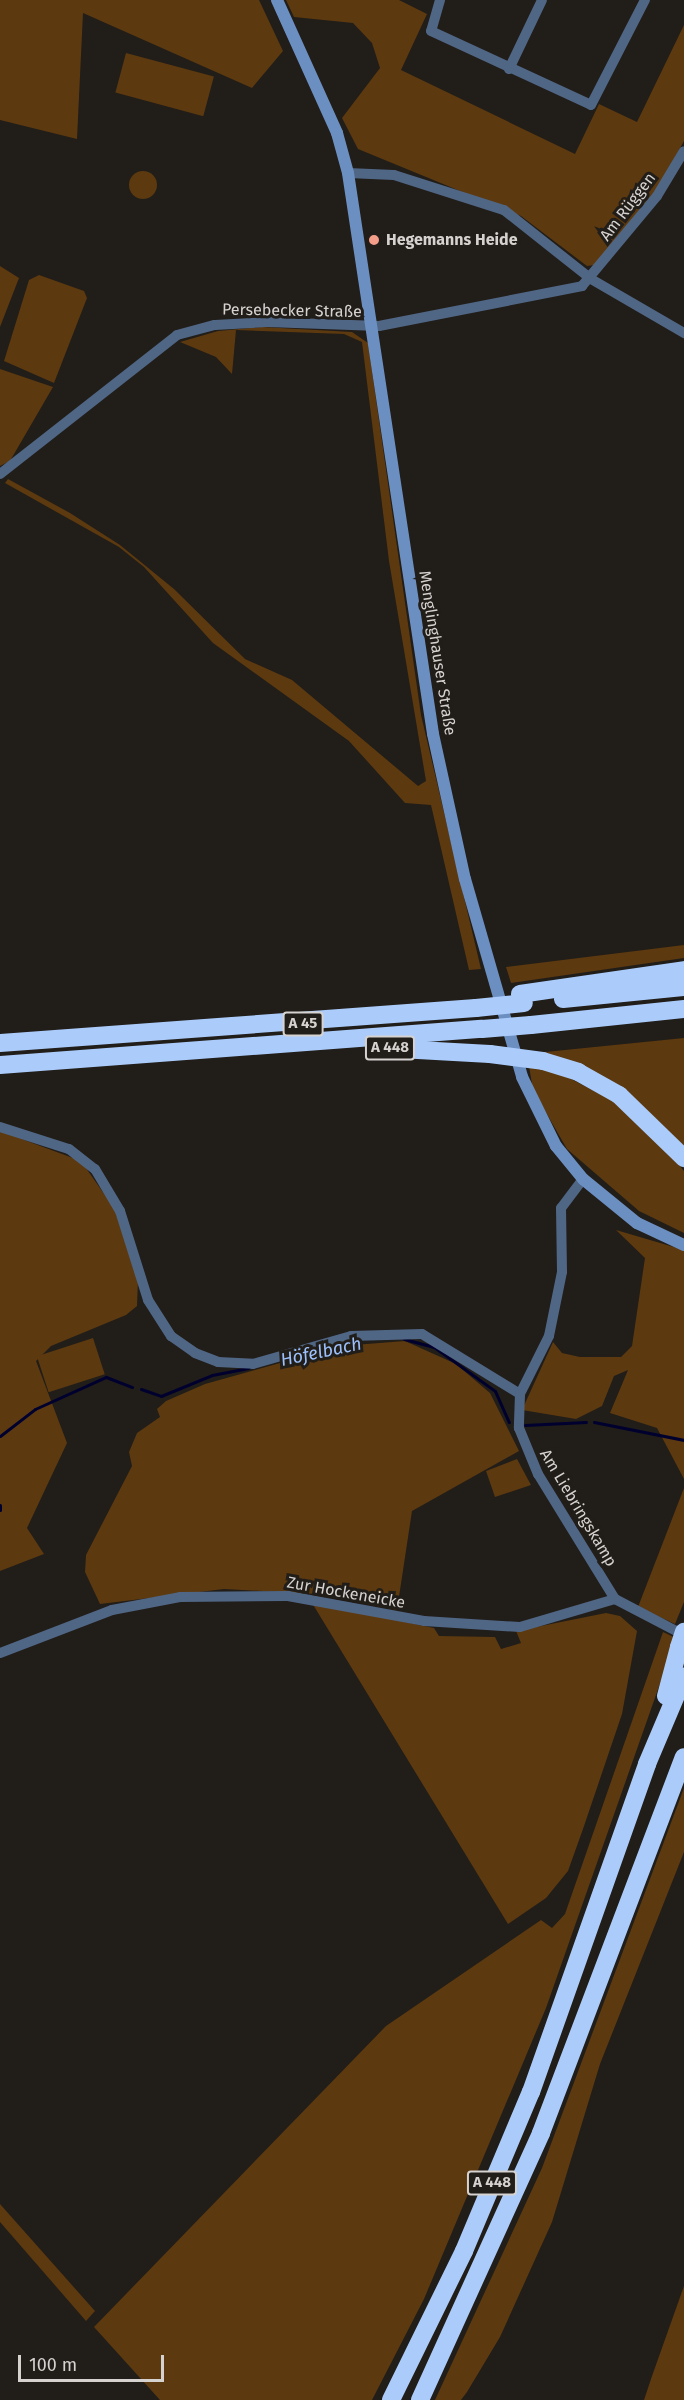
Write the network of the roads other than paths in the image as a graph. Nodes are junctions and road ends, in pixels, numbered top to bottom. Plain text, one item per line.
1 (277, 0) edge
2 (440, 0) edge
3 (542, 0) edge
4 (645, 0) edge
5 (509, 69) junction
6 (684, 151) edge
7 (348, 173) junction
8 (591, 279) junction
9 (373, 327) junction
10 (684, 333) edge
11 (0, 474) edge
12 (684, 970) edge
13 (684, 987) edge
14 (522, 998) junction
15 (684, 1009) edge
16 (0, 1043) edge
17 (291, 1047) junction
18 (0, 1065) edge
19 (0, 1127) edge
20 (684, 1158) edge
21 (583, 1179) junction
22 (684, 1245) edge
23 (520, 1394) junction
24 (615, 1599) junction
25 (682, 1638) edge
26 (0, 1653) edge
27 (684, 1677) edge
28 (684, 1757) edge
29 (647, 1764) junction
30 (391, 2400) edge
31 (420, 2400) edge

1 - 7 street, Menglinghauser Straße
2 - 5 street
3 - 5 street
4 - 5 street
6 - 8 street, Am Rüggen
7 - 8 street
7 - 9 street, Menglinghauser Straße
8 - 9 street, Persebecker Straße
8 - 10 street
9 - 11 street, Persebecker Straße
9 - 21 street, Menglinghauser Straße
12 - 14 highway
13 - 14 highway, A 45
14 - 16 highway, A 45, bridge
15 - 17 highway, A 45, bridge
17 - 18 highway, A 45
17 - 20 highway, A 448, bridge
19 - 23 street
21 - 22 street, Menglinghauser Straße
21 - 23 street, Am Liebringskamp
23 - 24 street, Am Liebringskamp
24 - 25 street
24 - 26 street, Zur Hockeneicke
25 - 29 highway, A 448
27 - 29 highway, A 448
28 - 31 highway, A 448
29 - 30 highway, A 448

